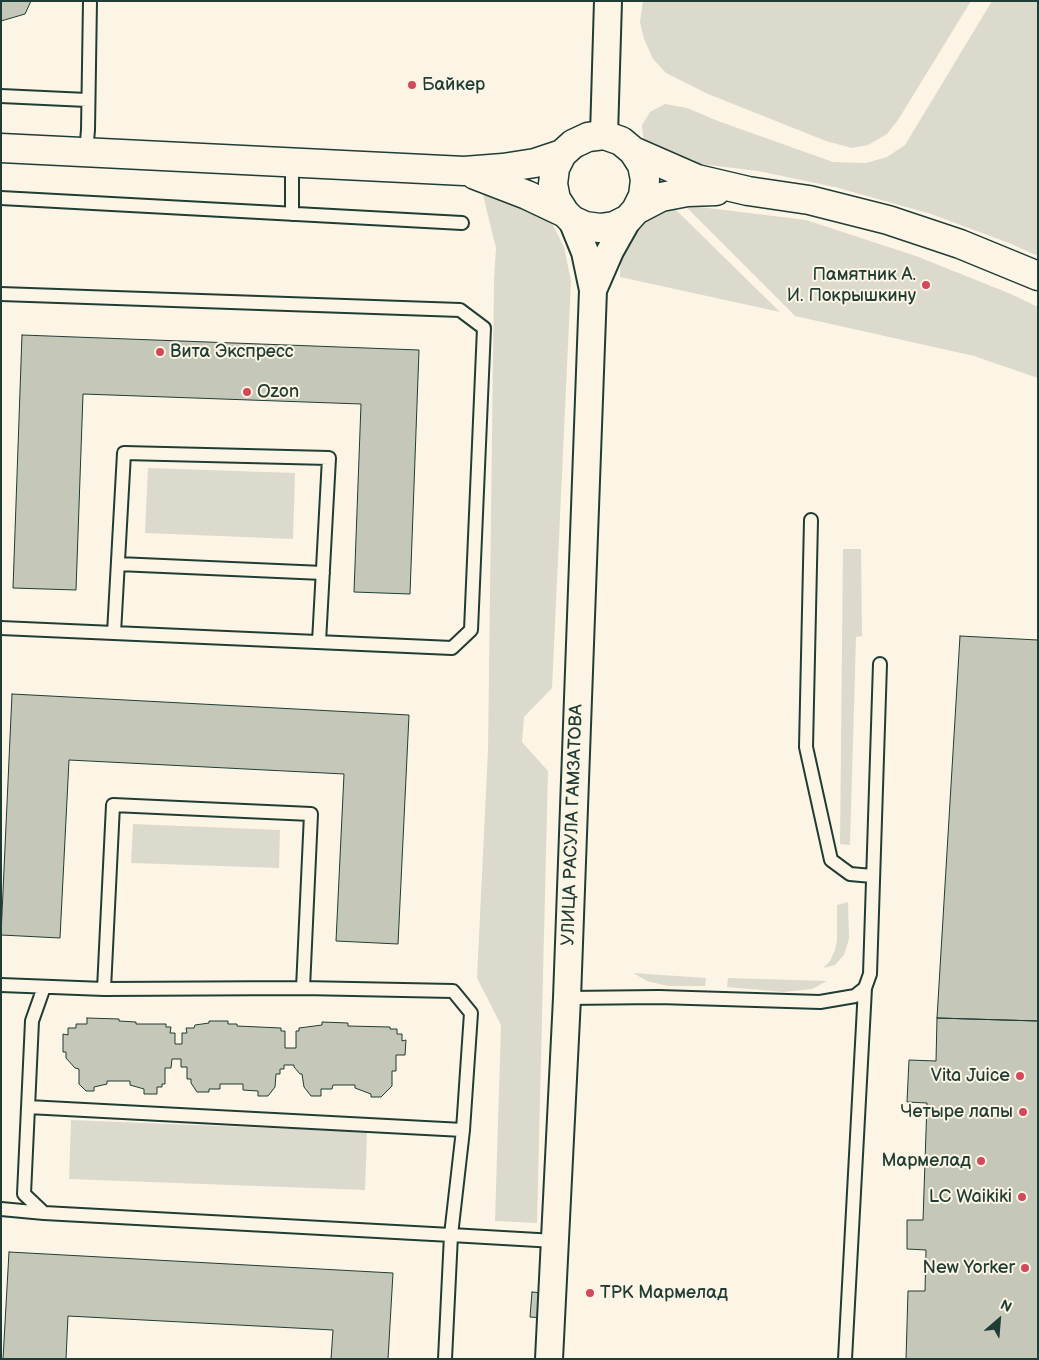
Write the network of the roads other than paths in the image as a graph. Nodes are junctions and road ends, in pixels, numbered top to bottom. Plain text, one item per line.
1 (90, 1) edge
2 (608, 1) edge
3 (1, 96) edge
4 (87, 100) junction
5 (604, 135) junction
6 (1, 148) edge
7 (633, 151) junction
8 (86, 152) junction
9 (562, 154) junction
10 (292, 162) junction
11 (464, 171) junction
12 (748, 191) junction
13 (1, 198) edge
14 (292, 214) junction
15 (632, 214) junction
16 (568, 216) junction
17 (462, 223) dead end
18 (1038, 276) edge
19 (593, 290) junction
20 (1, 294) edge
21 (811, 520) dead end
22 (118, 564) junction
23 (323, 573) junction
24 (1, 628) edge
25 (114, 633) junction
26 (319, 642) junction
27 (880, 664) dead end
28 (872, 876) junction
29 (1, 985) edge
30 (44, 987) junction
31 (302, 988) junction
32 (864, 988) junction
33 (104, 989) junction
34 (567, 998) junction
35 (28, 1108) junction
36 (463, 1130) junction
37 (1, 1209) edge
38 (44, 1213) junction
39 (451, 1235) junction
40 (554, 1241) junction
41 (445, 1359) edge
42 (548, 1359) edge
43 (845, 1359) edge

1 - 4 lane
2 - 5 street
3 - 4 lane
4 - 8 lane
5 - 7 main road
5 - 9 main road
6 - 8 main road
7 - 12 main road
7 - 15 main road
8 - 10 main road
9 - 11 main road
9 - 16 main road
10 - 11 main road
10 - 14 lane
11 - 16 main road
12 - 15 main road
12 - 18 main road
13 - 14 lane
14 - 17 lane
15 - 16 main road
15 - 19 street, УЛИЦА РАСУЛА ГАМЗАТОВА
16 - 19 street, УЛИЦА РАСУЛА ГАМЗАТОВА
19 - 34 street, УЛИЦА РАСУЛА ГАМЗАТОВА
20 - 26 lane
21 - 28 lane
22 - 23 lane
22 - 23 lane
22 - 25 lane
23 - 26 lane
24 - 25 lane
25 - 26 lane
27 - 28 lane
28 - 32 lane
29 - 30 lane
30 - 33 lane
30 - 35 lane
31 - 33 lane
31 - 33 lane
31 - 36 lane
32 - 34 lane
32 - 43 lane
34 - 40 street, УЛИЦА РАСУЛА ГАМЗАТОВА
35 - 36 lane
35 - 38 lane
36 - 39 lane
37 - 38 lane
38 - 39 lane
39 - 40 lane
39 - 41 lane
40 - 42 street, УЛИЦА РАСУЛА ГАМЗАТОВА

